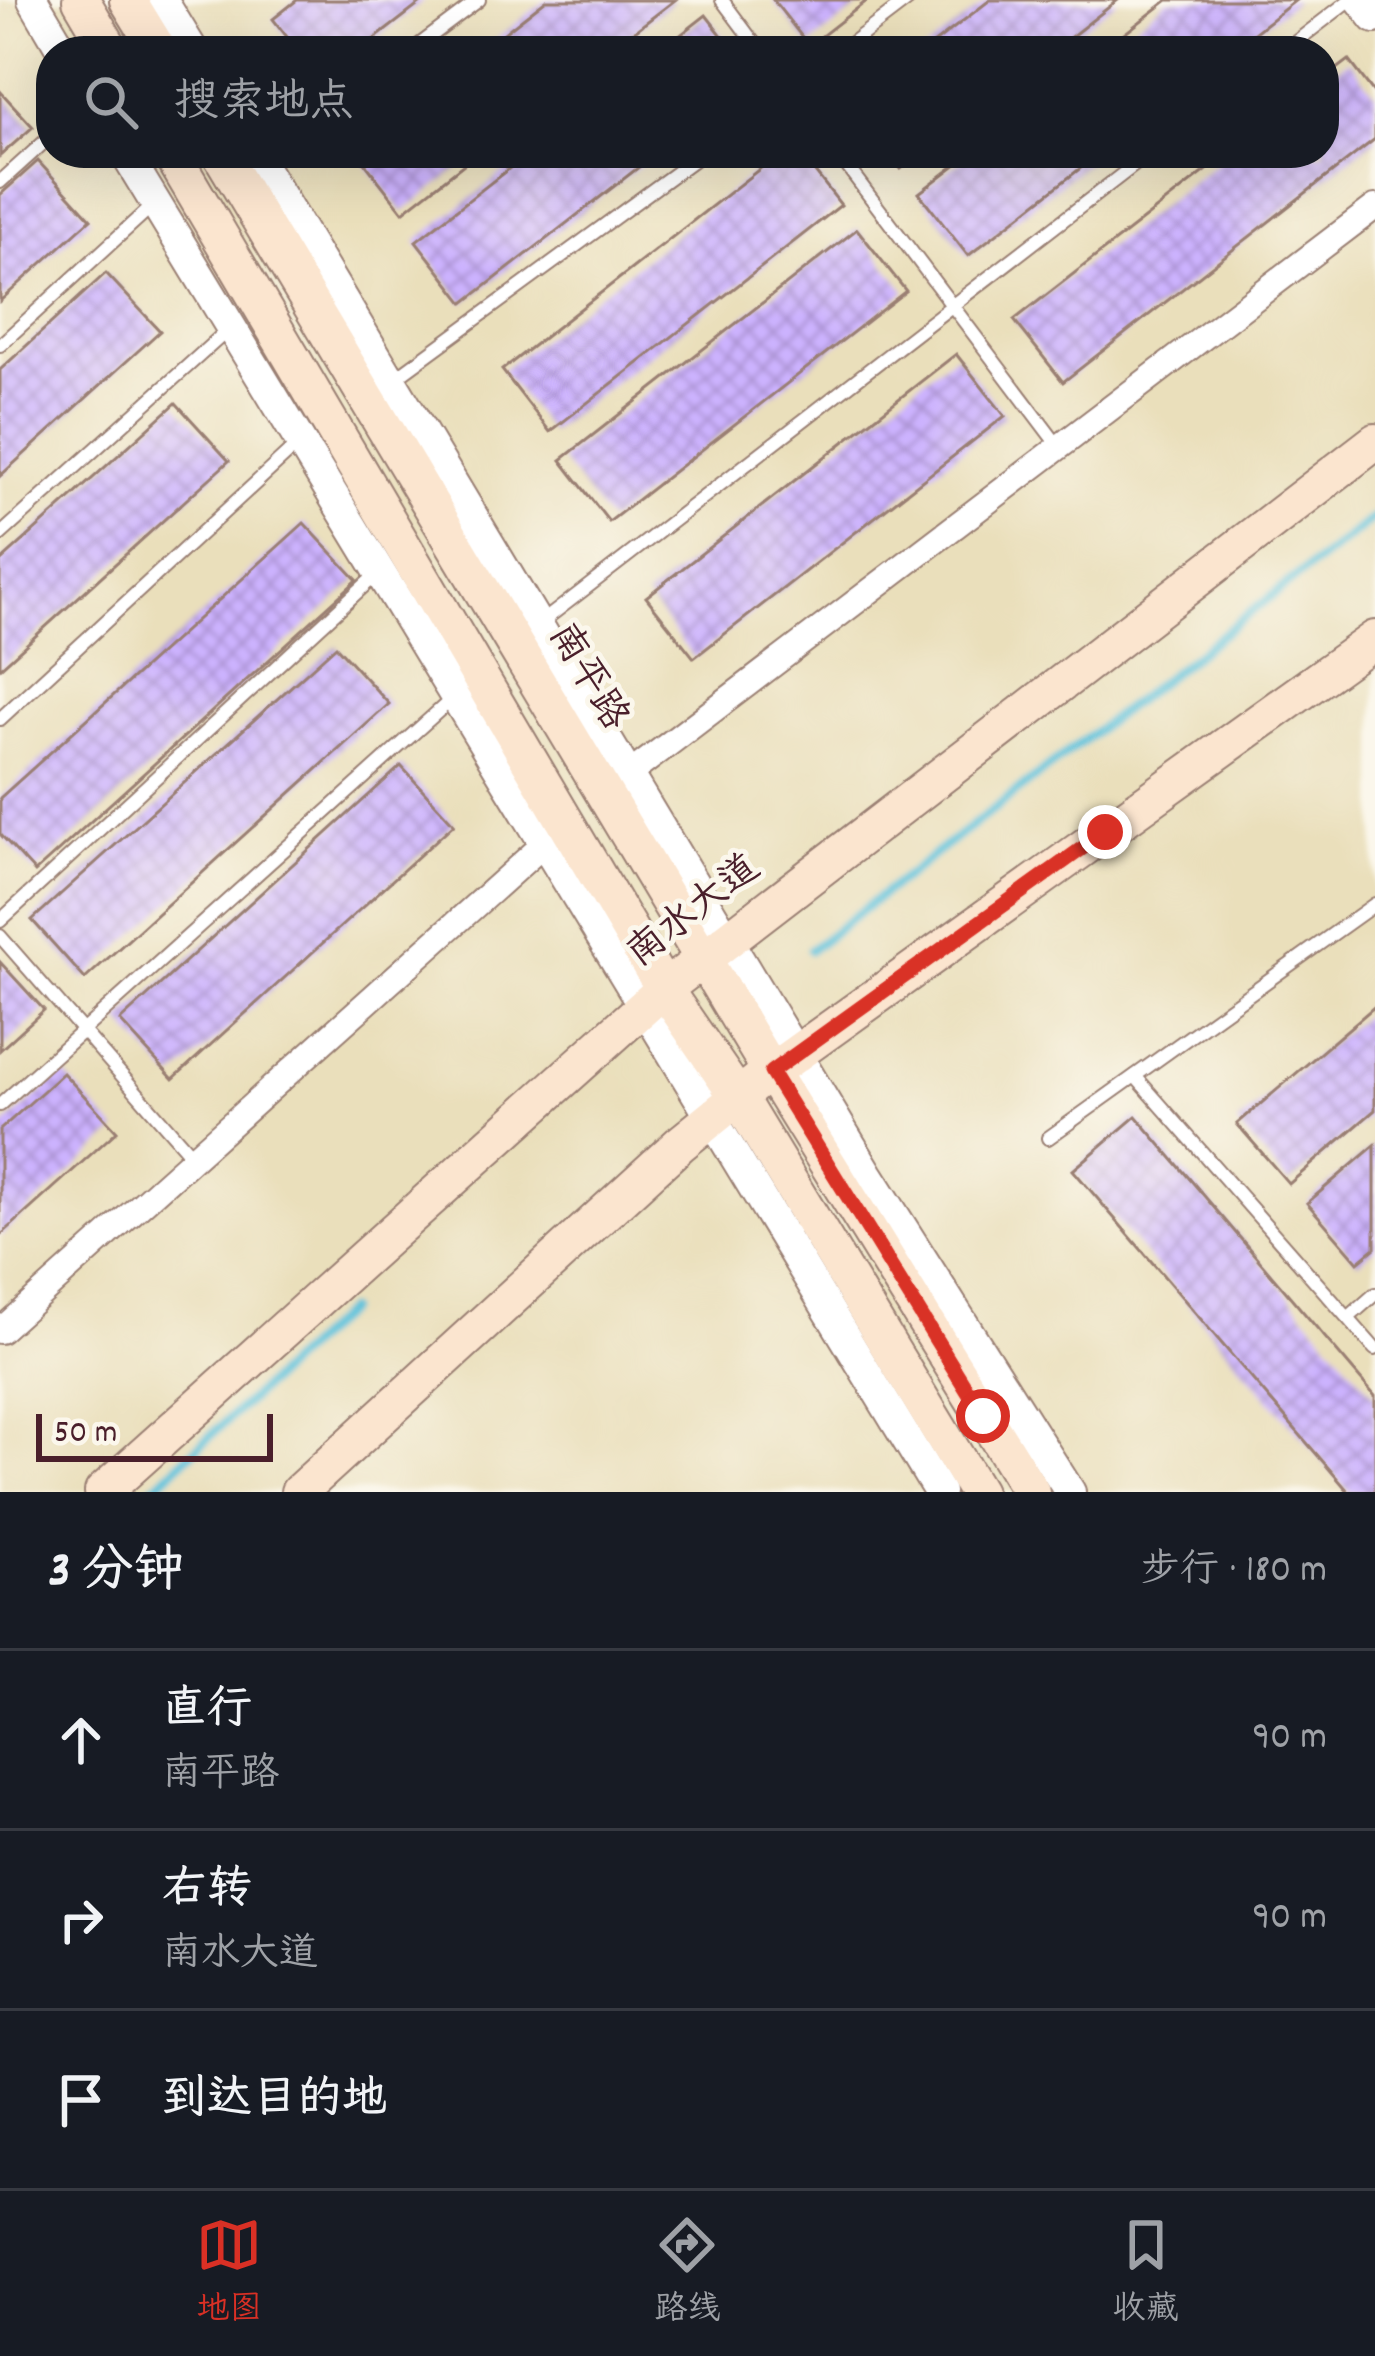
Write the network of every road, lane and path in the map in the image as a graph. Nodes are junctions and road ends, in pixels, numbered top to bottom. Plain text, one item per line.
1 (33, 0) edge
2 (81, 0) edge
3 (128, 0) edge
4 (162, 0) edge
5 (479, 0) edge
6 (722, 0) edge
7 (908, 0) edge
8 (1351, 0) edge
9 (1361, 0) edge
10 (1375, 19) edge
11 (54, 36) edge
12 (102, 36) edge
13 (150, 36) edge
14 (184, 36) edge
15 (431, 36) edge
16 (749, 36) edge
17 (861, 36) edge
18 (1304, 36) edge
19 (36, 150) edge
20 (134, 168) edge
21 (180, 168) edge
22 (229, 168) edge
23 (270, 168) edge
24 (682, 168) edge
25 (848, 168) edge
26 (1130, 168) edge
27 (0, 182) edge
28 (156, 202) junction
29 (1375, 207) edge
30 (952, 305) junction
31 (230, 327) junction
32 (0, 344) edge
33 (391, 381) junction
34 (300, 442) junction
35 (1375, 442) edge
36 (1059, 447) junction
37 (0, 535) edge
38 (379, 573) junction
39 (538, 625) junction
40 (1375, 639) edge
41 (454, 698) junction
42 (0, 719) edge
43 (628, 775) junction
44 (544, 844) junction
45 (1375, 904) edge
46 (0, 921) edge
47 (0, 936) edge
48 (716, 948) junction
49 (654, 998) junction
50 (83, 1031) junction
51 (783, 1063) junction
52 (1135, 1076) junction
53 (0, 1106) edge
54 (724, 1108) junction
55 (1048, 1138) dead end
56 (195, 1159) junction
57 (1375, 1294) edge
58 (1348, 1318) junction
59 (0, 1331) edge
60 (1375, 1348) edge
61 (103, 1492) edge
62 (298, 1492) edge
63 (939, 1492) edge
64 (977, 1492) edge
65 (1031, 1492) edge
66 (1070, 1492) edge

1 - 11 street
2 - 12 main road
3 - 13 main road
4 - 14 street
5 - 15 lane
6 - 16 lane
7 - 17 lane
8 - 18 lane
9 - 10 street
19 - 27 lane
20 - 28 street
21 - 49 main road
22 - 48 main road, 南平路
23 - 33 street
24 - 33 lane
25 - 30 lane
26 - 30 lane
28 - 31 street
28 - 32 lane
29 - 36 street
30 - 36 lane
30 - 39 lane
31 - 34 street
31 - 37 lane
33 - 39 street
34 - 38 street
34 - 42 lane
35 - 48 main road, 南水大道
36 - 43 street
38 - 41 street
38 - 46 lane
39 - 43 street
40 - 51 main road
41 - 44 street
41 - 50 lane
43 - 48 street
44 - 49 street
44 - 56 street
45 - 52 lane
47 - 50 lane
48 - 49 main road, 南水大道
48 - 51 main road, 南平路
49 - 54 main road
49 - 61 main road, 南水大道
50 - 53 lane
50 - 56 lane
51 - 54 main road
51 - 65 main road, 南平路
51 - 66 street
52 - 55 lane
52 - 58 lane
54 - 62 main road
54 - 63 street
54 - 64 main road
56 - 59 street
57 - 58 lane
58 - 60 lane

